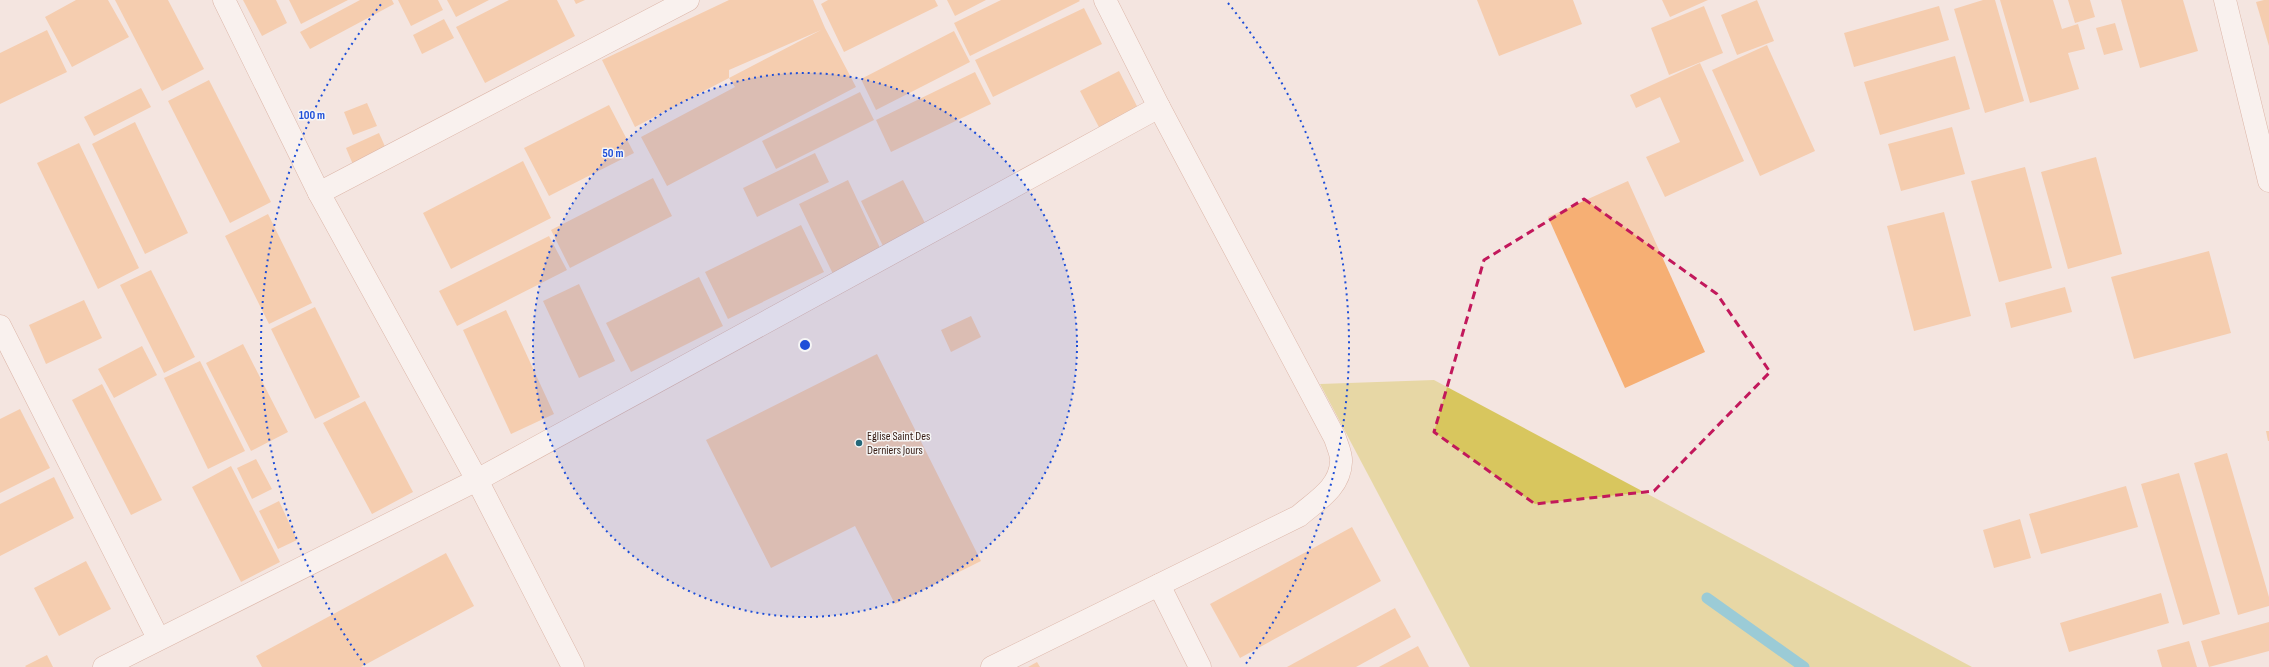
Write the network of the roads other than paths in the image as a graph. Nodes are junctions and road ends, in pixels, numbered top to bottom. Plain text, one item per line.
1 (224, 0) edge
2 (688, 0) edge
3 (1105, 0) edge
4 (2225, 0) edge
5 (1159, 107) junction
6 (2269, 181) edge
7 (319, 193) junction
8 (0, 326) edge
9 (5, 348) edge
10 (477, 480) junction
11 (1159, 585) junction
12 (158, 638) junction
13 (104, 667) edge
14 (573, 667) edge
15 (992, 667) edge
16 (1200, 667) edge

1 - 7 street
2 - 7 street
3 - 5 street
4 - 6 street
5 - 10 street
5 - 11 street
7 - 10 street
8 - 9 street
9 - 12 street
10 - 12 street
10 - 14 street
11 - 15 street
11 - 16 street
12 - 13 street

